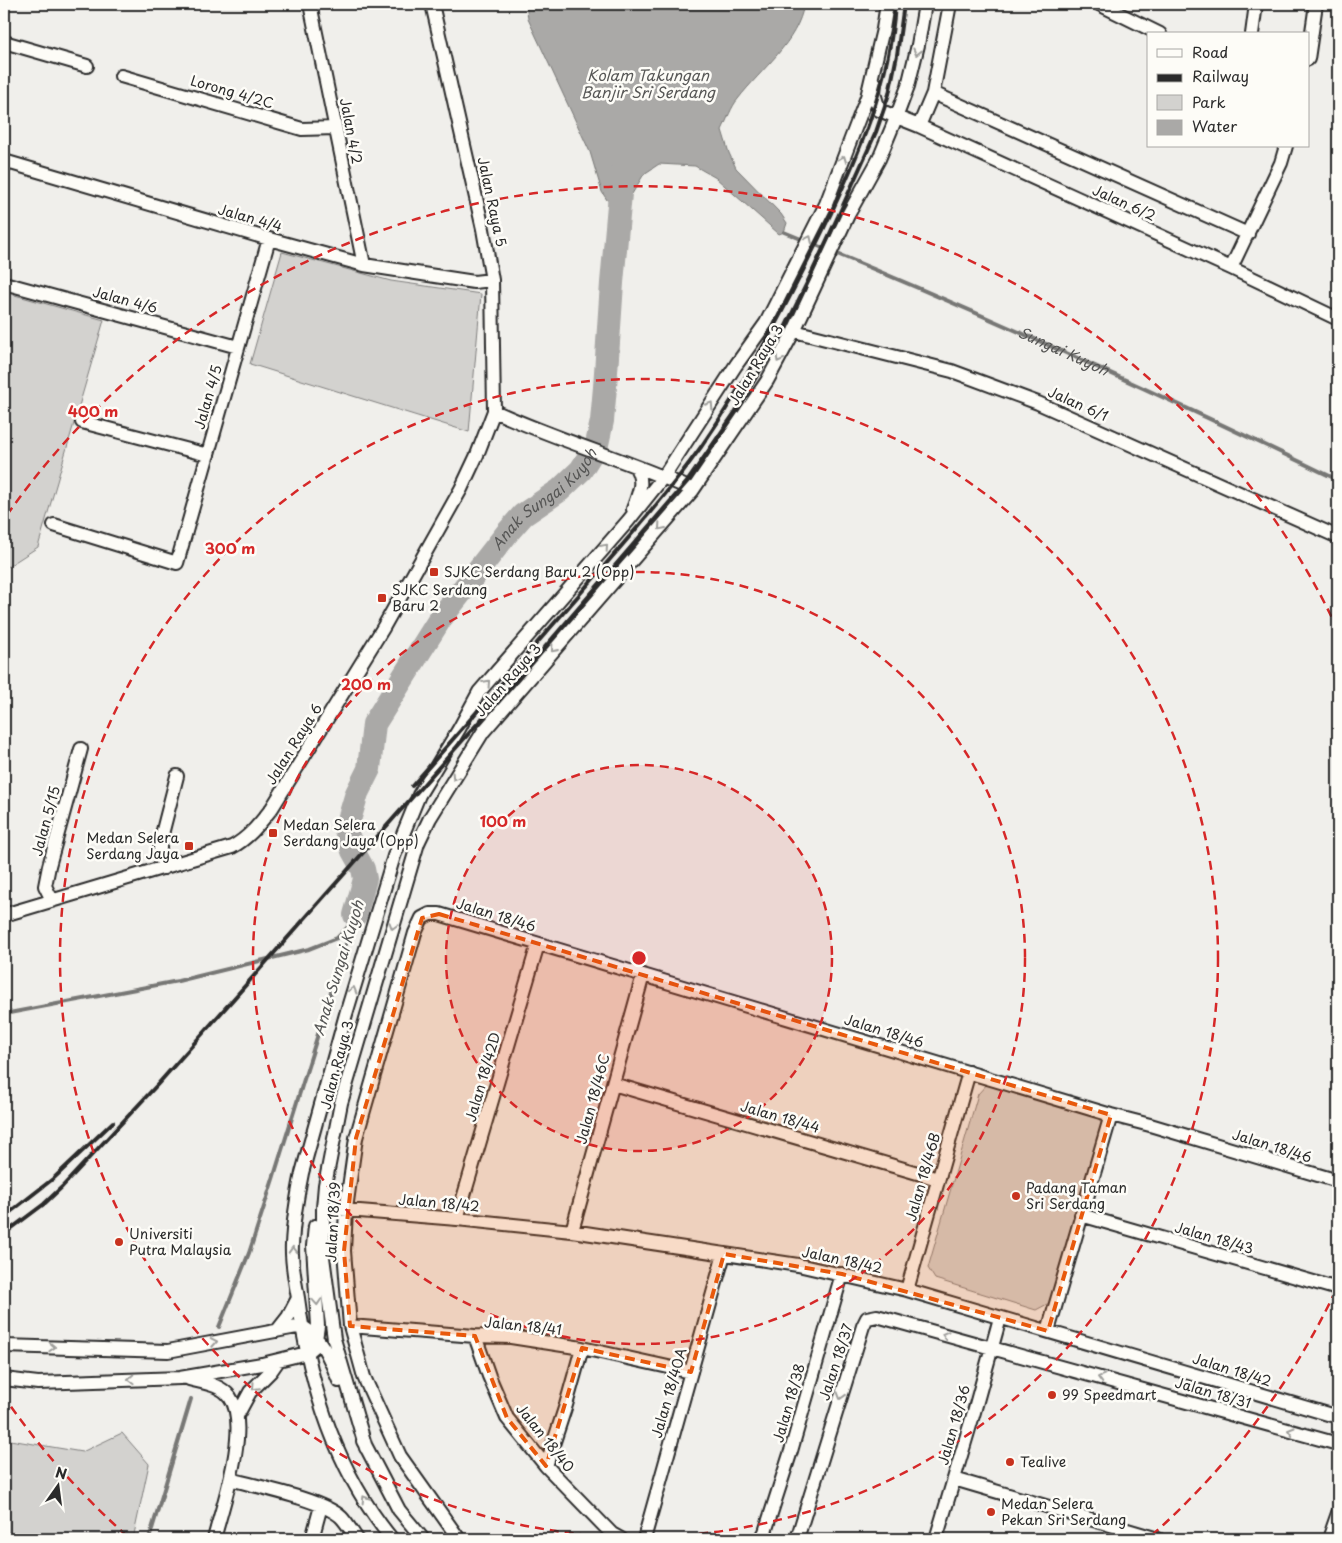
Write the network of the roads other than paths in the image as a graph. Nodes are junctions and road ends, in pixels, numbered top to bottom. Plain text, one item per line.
1 (310, 4) edge
2 (432, 4) edge
3 (886, 4) edge
4 (925, 4) edge
5 (950, 4) edge
6 (1256, 4) edge
7 (1316, 4) edge
8 (1103, 5) edge
9 (883, 29) junction
10 (1156, 32) edge
11 (1252, 32) edge
12 (4, 42) edge
13 (1310, 45) edge
14 (87, 66) dead end
15 (121, 76) dead end
16 (932, 93) junction
17 (896, 118) junction
18 (919, 126) junction
19 (335, 128) junction
20 (1285, 148) edge
21 (4, 162) edge
22 (1248, 234) junction
23 (269, 239) junction
24 (364, 265) junction
25 (1231, 268) junction
26 (492, 280) junction
27 (4, 282) edge
28 (1338, 319) edge
29 (794, 332) junction
30 (238, 347) junction
31 (494, 411) junction
32 (82, 422) dead end
33 (208, 455) junction
34 (634, 466) junction
35 (664, 476) junction
36 (693, 490) junction
37 (628, 521) junction
38 (54, 525) dead end
39 (1338, 537) edge
40 (82, 749) dead end
41 (177, 776) dead end
42 (164, 868) junction
43 (52, 900) junction
44 (4, 915) edge
45 (422, 918) joint
46 (538, 944) junction
47 (643, 975) junction
48 (969, 1072) junction
49 (613, 1084) junction
50 (1111, 1115) junction
51 (938, 1179) junction
52 (1338, 1181) edge
53 (325, 1185) junction
54 (323, 1208) junction
55 (346, 1209) junction
56 (1081, 1216) junction
57 (457, 1219) junction
58 (572, 1231) junction
59 (724, 1254) junction
60 (842, 1274) junction
61 (1338, 1289) edge
62 (907, 1290) junction
63 (298, 1298) junction
64 (1000, 1318) junction
65 (302, 1326) junction
66 (350, 1326) junction
67 (278, 1331) junction
68 (1048, 1331) junction
69 (475, 1336) junction
70 (317, 1337) junction
71 (4, 1346) edge
72 (582, 1348) junction
73 (992, 1348) junction
74 (308, 1358) junction
75 (278, 1361) junction
76 (691, 1372) junction
77 (180, 1378) junction
78 (4, 1379) edge
79 (237, 1416) junction
80 (1338, 1417) edge
81 (1338, 1444) edge
82 (366, 1448) junction
83 (546, 1466) junction
84 (230, 1479) junction
85 (954, 1479) junction
86 (321, 1506) junction
87 (1338, 1514) edge
88 (764, 1537) edge
89 (1150, 1538) edge
90 (214, 1539) edge
91 (312, 1539) edge
92 (357, 1539) edge
93 (392, 1539) edge
94 (423, 1539) edge
95 (458, 1539) edge
96 (621, 1539) edge
97 (644, 1539) edge
98 (797, 1539) edge
99 (936, 1539) edge
100 (1329, 1539) edge

1 - 19 street, Jalan 4/2
2 - 26 street, Jalan Raya 5
3 - 9 street, Jalan Raya 3
4 -> 17 street, Jalan Raya 3
5 - 16 street
6 - 11 street
7 - 13 street
8 - 10 street
9 - 17 street, Jalan 6/2
35 -> 9 street, Jalan Raya 3
12 - 14 street
15 - 19 street, Lorong 4/2C
16 - 18 street
16 - 22 street
17 - 18 street, Jalan 6/2
17 - 29 street, Jalan Raya 3
18 - 25 street, Jalan 6/2
19 - 24 street, Jalan 4/2
20 - 22 street
21 - 23 street, Jalan 4/4
22 - 25 street
23 - 24 street, Jalan 4/4
23 - 30 street, Jalan 4/5
24 - 26 street, Jalan 4/4
25 - 28 street, Jalan 6/2
26 - 31 street, Jalan Raya 5
27 - 30 street, Jalan 4/6
29 -> 36 street, Jalan Raya 3
29 - 39 street, Jalan 6/1
30 - 33 street, Jalan 4/5
31 - 34 street
31 - 42 street, Jalan Raya 6
32 - 33 street
33 - 38 street, Jalan 4/5
34 - 35 street
34 - 37 street
35 - 36 street
35 - 37 street, Jalan Raya 3
36 -> 53 street, Jalan Raya 3
63 -> 37 street, Jalan Raya 3
40 - 43 street, Jalan 5/15
41 - 42 street
42 - 43 street, Jalan Raya 6
43 - 44 street, Jalan Raya 6
45 - 46 street, Jalan 18/46
45 - 55 street, Jalan 18/39
46 - 47 street, Jalan 18/46
46 - 57 street, Jalan 18/42D
47 - 48 street, Jalan 18/46
47 - 49 street, Jalan 18/46C
48 - 50 street, Jalan 18/46
48 - 51 street, Jalan 18/46B
49 - 51 street, Jalan 18/44
49 - 58 street, Jalan 18/46C
50 - 52 street, Jalan 18/46
50 - 56 street
51 - 62 street, Jalan 18/46B
53 - 54 street, Jalan Raya 3
53 -> 70 street
54 - 55 street, Jalan 18/42
54 - 82 street, Jalan Raya 3
55 - 57 street, Jalan 18/42
55 - 66 street, Jalan 18/39
56 - 61 street, Jalan 18/43
56 - 68 street
57 - 58 street, Jalan 18/42
58 - 59 street, Jalan 18/42
59 - 60 street, Jalan 18/42
59 - 76 street, Jalan 18/40A
60 - 62 street, Jalan 18/42
60 - 88 street, Jalan 18/38
62 - 64 street, Jalan 18/42
63 - 65 street, Jalan Raya 3
63 - 67 street
64 - 68 street, Jalan 18/42
64 - 73 street, Jalan 18/36
65 - 67 street
65 - 70 street
65 - 74 street, Jalan Raya 3
66 - 69 street, Jalan 18/41
66 - 95 street, Jalan 18/39
71 -> 67 street
68 - 80 street, Jalan 18/42
69 - 72 street, Jalan 18/41
69 - 83 street, Jalan 18/40
70 - 74 street
70 - 82 street
72 - 76 street, Jalan 18/41
72 - 83 street
81 -> 73 street, Jalan 18/31
73 - 85 street, Jalan 18/36
73 -> 98 street, Jalan 18/37
74 - 75 street
93 -> 74 street, Jalan Raya 3
75 - 77 street
75 -> 79 street
76 - 97 street, Jalan 18/40A
77 -> 78 street
77 - 79 street
79 - 84 street
82 - 94 street
83 - 96 street, Jalan 18/40
84 - 86 street
84 - 90 street
85 - 89 street
85 - 99 street, Jalan 18/36
86 - 91 street
86 - 92 street
87 - 100 street

